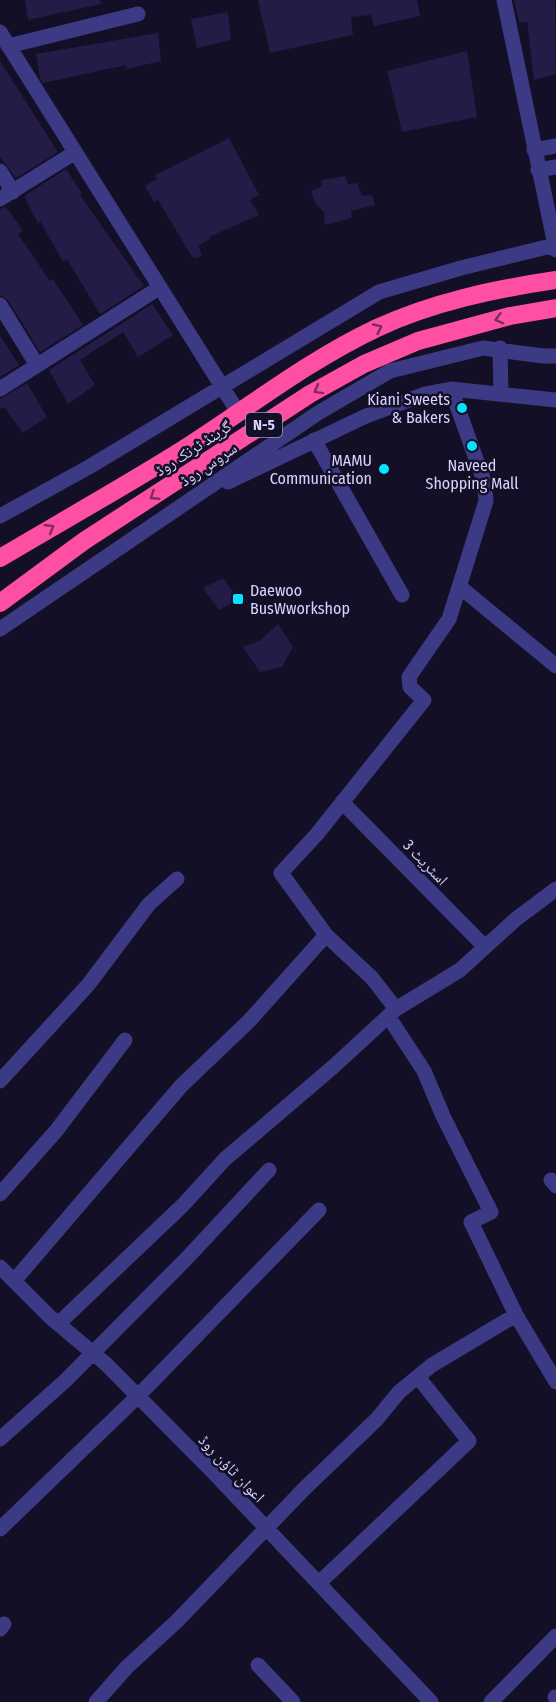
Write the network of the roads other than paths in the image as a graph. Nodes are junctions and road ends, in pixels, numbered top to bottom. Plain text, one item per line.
1 (504, 0) edge
2 (138, 14) dead end
3 (0, 32) edge
4 (8, 46) junction
5 (556, 146) edge
6 (534, 150) junction
7 (74, 153) junction
8 (556, 167) edge
9 (0, 171) edge
10 (538, 171) junction
11 (6, 196) edge
12 (556, 247) edge
13 (556, 280) edge
14 (159, 288) junction
15 (0, 305) edge
16 (556, 308) edge
17 (500, 348) junction
18 (556, 356) edge
19 (38, 365) junction
20 (222, 387) junction
21 (0, 389) edge
22 (451, 389) junction
23 (501, 393) junction
24 (556, 400) edge
25 (238, 412) junction
26 (314, 440) junction
27 (175, 508) junction
28 (0, 516) edge
29 (84, 541) junction
30 (0, 558) edge
31 (460, 587) junction
32 (0, 592) edge
33 (402, 595) dead end
34 (0, 603) edge
35 (0, 629) edge
36 (556, 666) edge
37 (342, 802) junction
38 (177, 879) dead end
39 (556, 889) edge
40 (326, 935) junction
41 (485, 947) junction
42 (392, 1012) junction
43 (125, 1040) dead end
44 (0, 1081) edge
45 (269, 1170) dead end
46 (0, 1194) edge
47 (319, 1210) dead end
48 (0, 1267) edge
49 (14, 1281) junction
50 (516, 1315) junction
51 (58, 1324) junction
52 (93, 1353) junction
53 (418, 1377) junction
54 (556, 1382) edge
55 (137, 1396) junction
56 (0, 1439) edge
57 (0, 1529) edge
58 (266, 1529) junction
59 (319, 1583) junction
60 (556, 1636) edge
61 (258, 1665) dead end
62 (96, 1702) edge
63 (293, 1702) edge
64 (431, 1702) edge
65 (491, 1702) edge

1 - 6 street
2 - 4 street
3 - 4 street
4 - 7 street
5 - 6 street
6 - 10 street
7 - 11 street
7 - 14 street
8 - 10 street
9 - 11 street
10 - 12 street
12 - 20 street
25 -> 13 highway, گرینڈ ٹرنک روڈ / N-5
14 - 19 street
14 - 20 street
15 - 19 street
16 -> 29 highway, گرینڈ ٹرنک روڈ / N-5
17 - 18 street, سروس روڈ
17 - 23 street
17 - 27 street, سروس روڈ
19 - 21 street
20 - 25 street
20 - 28 street
22 - 23 street
22 - 26 street
22 - 31 street
23 - 24 street
30 -> 25 highway, گرینڈ ٹرنک روڈ / N-5
26 - 27 street
26 - 33 street
27 - 35 street, سروس روڈ
29 - 32 highway
29 - 34 highway, گرینڈ ٹرنک روڈ / N-5
31 - 36 street
31 - 37 street
37 - 40 street
37 - 41 street, اسٹریٹ 3
38 - 44 street
39 - 41 street
40 - 42 street
40 - 49 street
41 - 42 street
42 - 50 street
42 - 51 street
43 - 46 street
45 - 52 street
47 - 55 street
48 - 49 street, اعوان ٹاؤن روڈ
49 - 51 street, اعوان ٹاؤن روڈ
50 - 53 street
50 - 54 street
51 - 52 street, اعوان ٹاؤن روڈ
52 - 55 street, اعوان ٹاؤن روڈ
52 - 56 street
53 - 58 street
53 - 59 street
55 - 57 street
55 - 58 street, اعوان ٹاؤن روڈ
58 - 59 street, اعوان ٹاؤن روڈ
58 - 62 street
59 - 64 street, اعوان ٹاؤن روڈ
60 - 65 street
61 - 63 street

